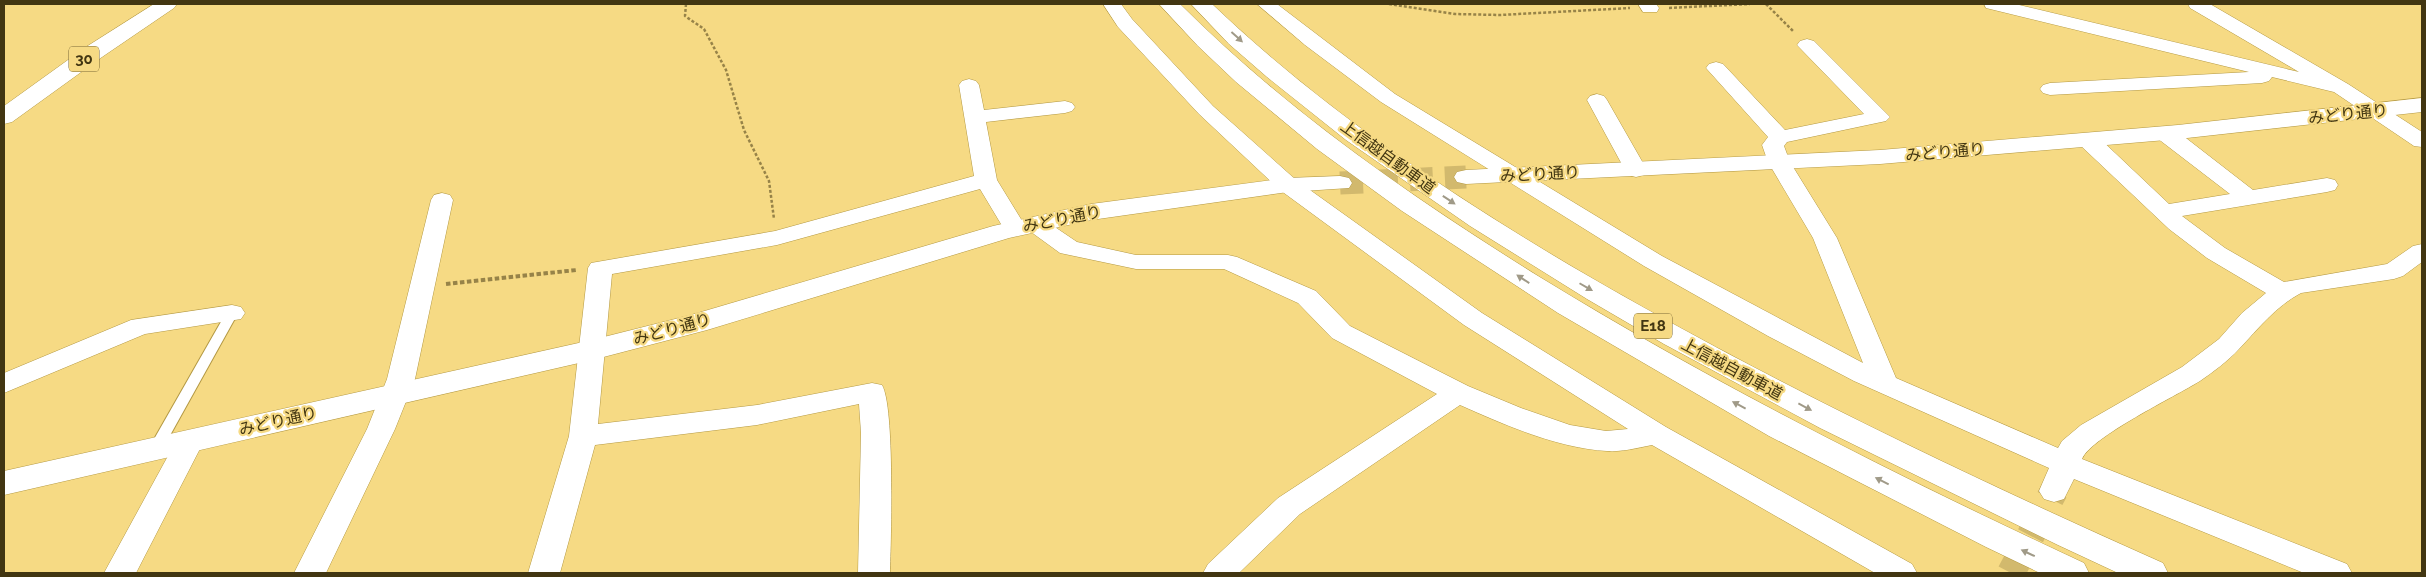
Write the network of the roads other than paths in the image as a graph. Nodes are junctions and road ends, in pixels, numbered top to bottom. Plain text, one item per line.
1 (167, 4) edge
2 (1112, 4) edge
3 (1169, 4) edge
4 (1201, 4) edge
5 (1266, 4) edge
6 (1993, 4) edge
7 (2198, 4) edge
8 (1807, 45) road end
9 (1716, 68) dead end
10 (2289, 76) junction
11 (969, 85) dead end
12 (2341, 88) junction
13 (2050, 89) dead end
14 (1597, 100) dead end
15 (2422, 105) edge
16 (1065, 107) dead end
17 (2375, 112) junction
18 (4, 117) edge
19 (974, 117) junction
20 (2166, 133) junction
21 (1780, 137) junction
22 (2088, 140) junction
23 (2422, 141) edge
24 (1779, 162) junction
25 (1636, 170) junction
26 (1511, 175) junction
27 (1466, 177) tunnel mouth
28 (986, 180) junction
29 (1340, 182) tunnel mouth
30 (1288, 185) junction
31 (2327, 185) dead end
32 (2250, 198) junction
33 (442, 200) dead end
34 (2164, 212) junction
35 (1025, 227) junction
36 (2422, 251) edge
37 (2283, 292) junction
38 (232, 313) joint
39 (592, 350) junction
40 (4, 384) edge
41 (1885, 384) junction
42 (1458, 393) junction
43 (394, 394) junction
44 (1656, 434) junction
45 (584, 436) junction
46 (190, 441) junction
47 (156, 448) junction
48 (2066, 464) junction
49 (4, 483) edge
50 (2054, 491) tunnel mouth
51 (120, 573) edge
52 (310, 573) edge
53 (544, 573) edge
54 (874, 573) edge
55 (1219, 573) edge
56 (1901, 573) edge
57 (2072, 573) edge
58 (2151, 573) edge
59 (2336, 573) edge

1 - 18 main road, 30
2 - 30 street
57 -> 3 main road, 上信越自動車道 / E18
4 -> 58 main road, 上信越自動車道 / E18
5 - 26 street
6 - 10 street
7 - 12 street
8 - 21 street
9 - 21 street
10 - 12 street
10 - 13 street
11 - 19 street
12 - 17 street
14 - 25 street
15 - 17 main road, みどり通り
16 - 19 street
17 - 20 main road, みどり通り
17 - 23 street
19 - 28 street
20 - 22 main road, みどり通り
20 - 32 street
21 - 24 street
22 - 24 main road, みどり通り
22 - 34 street
24 - 25 main road, みどり通り
24 - 41 street
25 - 26 main road, みどり通り
26 - 27 main road, みどり通り
26 - 41 street
28 - 35 street
28 - 39 street
29 - 30 main road, みどり通り
30 - 35 main road, みどり通り
30 - 44 street
31 - 32 street
32 - 34 street
33 - 43 street
34 - 37 street
35 - 39 main road, みどり通り
35 - 42 street
36 - 37 street
37 - 48 street
38 - 40 street
38 - 47 lane
39 - 43 main road, みどり通り
39 - 45 street
41 - 48 street
42 - 44 street
42 - 55 street
43 - 46 main road, みどり通り
43 - 52 street
44 - 56 street
45 - 53 street
45 - 54 street
46 - 47 main road, みどり通り
46 - 51 street
47 - 49 main road, みどり通り
48 - 50 street
48 - 59 street

